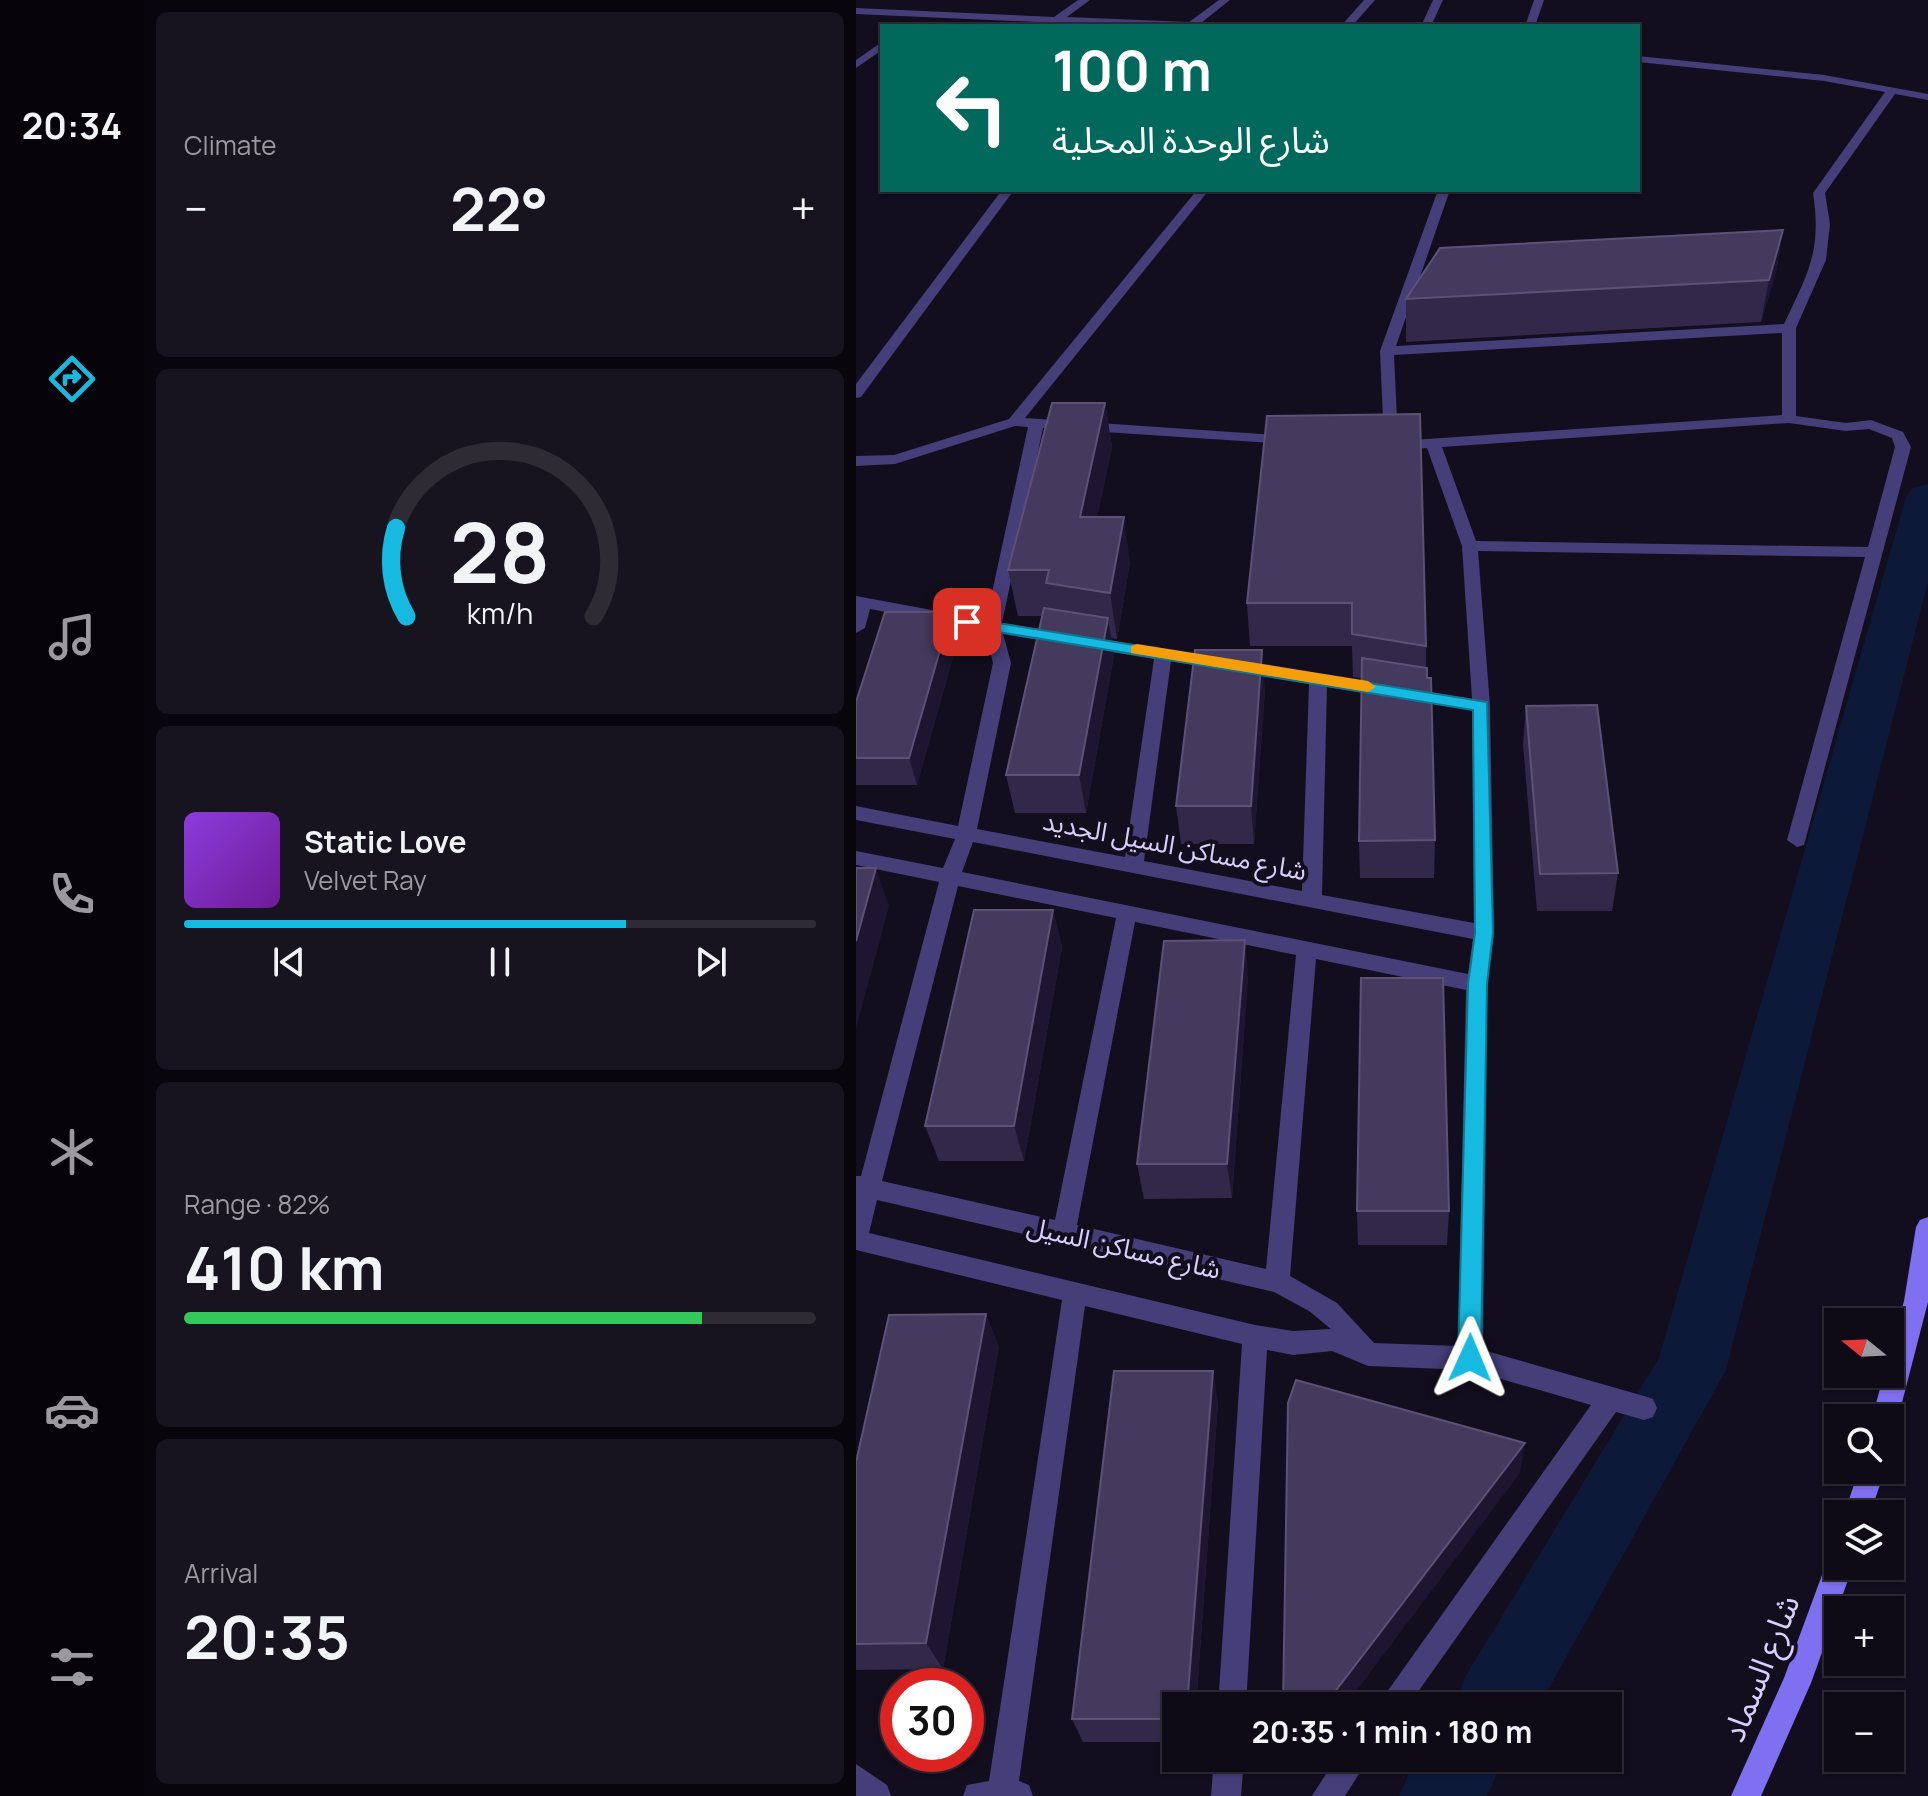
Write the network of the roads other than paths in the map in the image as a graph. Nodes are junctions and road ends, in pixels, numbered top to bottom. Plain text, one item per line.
1 (947, 0) edge
2 (1085, 0) edge
3 (1225, 0) edge
4 (1370, 0) edge
5 (1438, 0) edge
6 (1539, 0) edge
7 (856, 11) edge
8 (924, 13) junction
9 (1057, 19) junction
10 (909, 24) edge
11 (1153, 24) edge
12 (1194, 24) edge
13 (1348, 24) edge
14 (1427, 24) edge
15 (1531, 24) edge
16 (880, 47) edge
17 (1640, 59) edge
18 (856, 65) edge
19 (1891, 92) junction
20 (1928, 97) edge
21 (1007, 192) edge
22 (1201, 192) edge
23 (1443, 192) edge
24 (1789, 328) junction
25 (1387, 351) junction
26 (856, 394) edge
27 (1789, 419) junction
28 (1014, 422) junction
29 (1036, 424) junction
30 (1302, 441) edge
31 (1433, 444) junction
32 (856, 461) edge
33 (1470, 546) junction
34 (1876, 552) junction
35 (860, 602) edge
36 (993, 627) junction
37 (856, 628) edge
38 (1164, 653) junction
39 (1318, 678) junction
40 (1481, 706) junction
41 (856, 813) edge
42 (966, 834) junction
43 (1797, 840) dead end
44 (856, 858) edge
45 (1133, 866) junction
46 (950, 877) junction
47 (1312, 900) junction
48 (1127, 913) junction
49 (1484, 933) junction
50 (1307, 950) junction
51 (1477, 984) junction
52 (862, 1186) edge
53 (1928, 1227) edge
54 (1064, 1233) junction
55 (856, 1238) edge
56 (1277, 1282) junction
57 (1075, 1292) junction
58 (1255, 1336) junction
59 (1368, 1354) junction
60 (1470, 1358) junction
61 (1611, 1398) junction
62 (1889, 1404) edge
63 (1644, 1408) dead end
64 (1834, 1580) edge
65 (1233, 1692) edge
66 (1401, 1692) edge
67 (1228, 1772) edge
68 (1344, 1772) edge
69 (856, 1779) edge
70 (999, 1795) edge
71 (876, 1796) edge
72 (1226, 1796) edge
73 (1327, 1796) edge
74 (1746, 1796) edge

1 - 8 street
2 - 9 street
3 - 12 street
4 - 13 street
5 - 14 street
6 - 15 street
7 - 8 street
8 - 9 street
8 - 10 street
9 - 11 street
16 - 18 street
17 - 19 street
19 - 20 street
19 - 24 street
21 - 26 street
22 - 28 street
23 - 25 street
24 - 25 street
24 - 27 street
25 - 31 street
27 - 31 street
27 - 34 street
28 - 29 street
28 - 32 street
29 - 30 street
29 - 36 street
31 - 33 street
33 - 34 street
33 - 40 street
34 - 43 street
35 - 36 street
35 - 37 street
36 - 38 street
36 - 42 street
38 - 39 street
38 - 45 street
39 - 40 street
39 - 47 street
40 - 49 street
41 - 42 street, شارع مساكن السيل الجديد
42 - 45 street, شارع مساكن السيل الجديد
42 - 46 street
44 - 46 street
45 - 47 street, شارع مساكن السيل الجديد
46 - 48 street
46 - 52 street
47 - 49 street, شارع مساكن السيل الجديد
48 - 50 street
48 - 54 street
49 - 51 street
50 - 51 street
50 - 56 street
51 - 60 street
52 - 54 street, شارع مساكن السيل
52 - 55 street
53 - 62 street
54 - 56 street, شارع مساكن السيل
55 - 57 street
56 - 59 street, شارع مساكن السيل
57 - 58 street
57 - 70 street
58 - 59 street
58 - 65 street
59 - 60 street
60 - 61 street
61 - 63 street
61 - 66 street
64 - 74 street, شارع السماد
67 - 72 street
68 - 73 street
69 - 71 street

